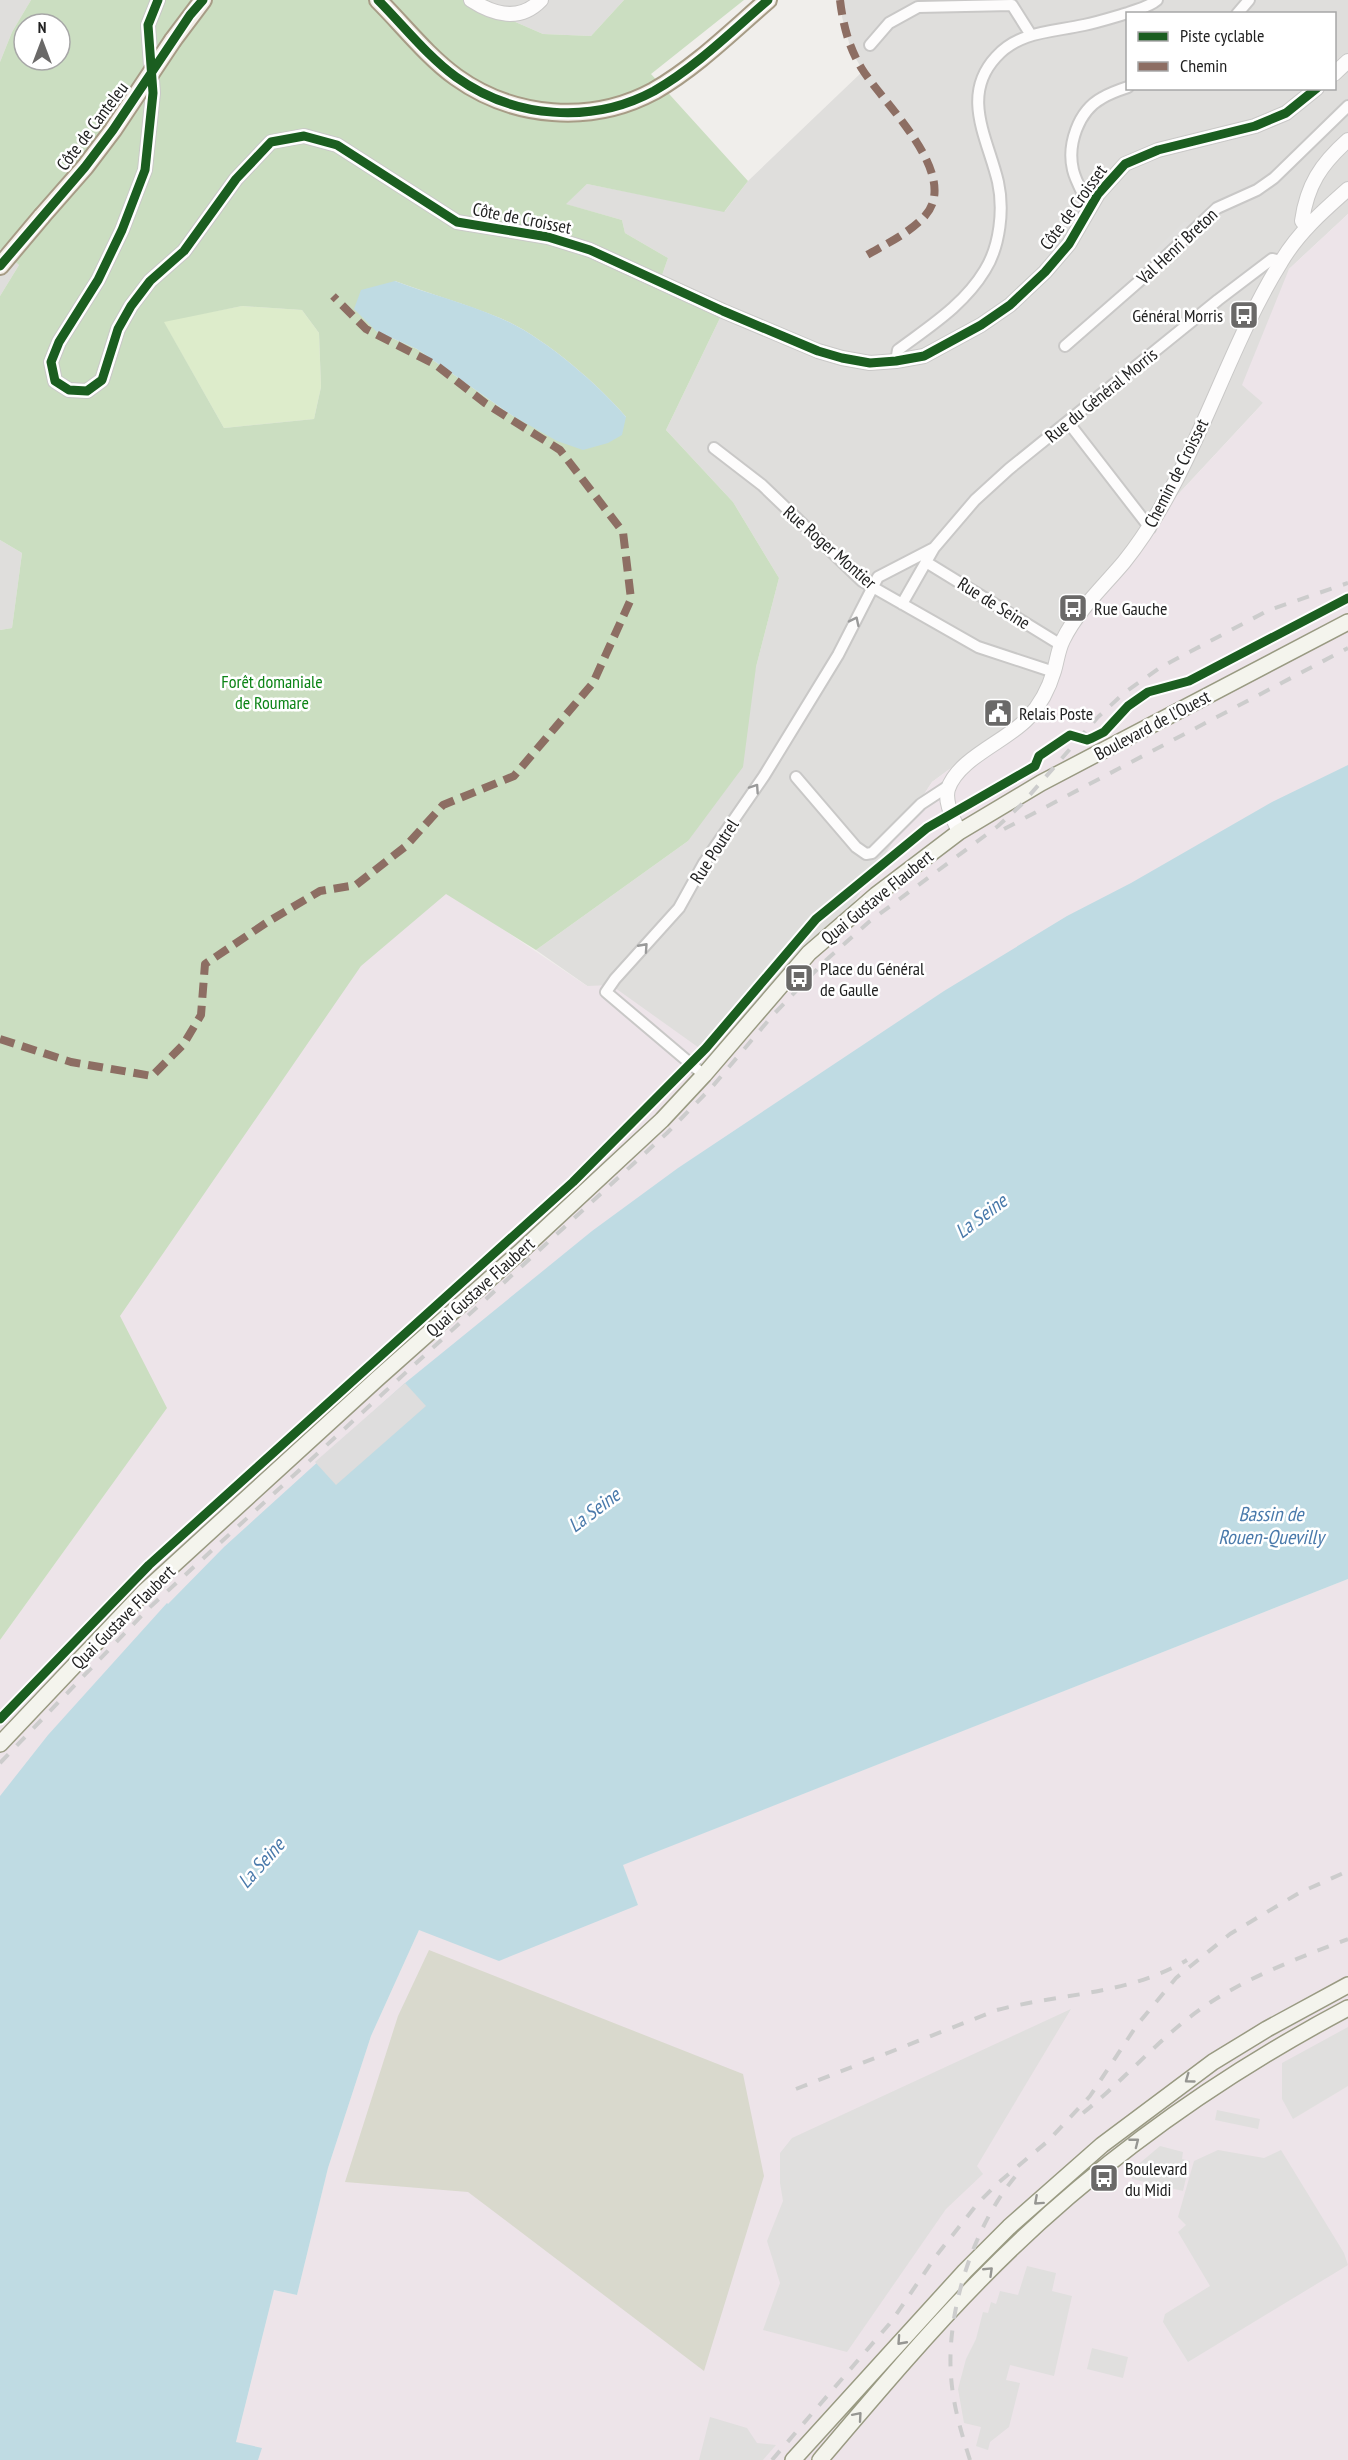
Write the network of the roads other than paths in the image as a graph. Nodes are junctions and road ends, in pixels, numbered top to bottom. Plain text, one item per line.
1 (158, 0) edge
2 (203, 0) edge
3 (378, 0) edge
4 (471, 0) edge
5 (541, 0) edge
6 (768, 0) edge
7 (1157, 0) edge
8 (1249, 0) edge
9 (1018, 2) edge
10 (1130, 12) edge
11 (1239, 12) edge
12 (1126, 13) edge
13 (1031, 35) junction
14 (870, 45) dead end
15 (1348, 61) edge
16 (1336, 73) edge
17 (1126, 88) edge
18 (1315, 90) edge
19 (1348, 106) edge
20 (1348, 140) edge
21 (1348, 189) edge
22 (1090, 208) junction
23 (1307, 227) junction
24 (1281, 261) junction
25 (0, 266) edge
26 (1065, 346) dead end
27 (896, 361) junction
28 (1068, 422) junction
29 (714, 448) dead end
30 (1150, 528) junction
31 (934, 548) junction
32 (926, 562) junction
33 (872, 587) junction
34 (902, 604) junction
35 (1348, 622) edge
36 (1061, 645) junction
37 (1054, 672) junction
38 (796, 777) dead end
39 (950, 785) junction
40 (959, 832) junction
41 (704, 1075) junction
42 (0, 1744) edge
43 (1348, 1985) edge
44 (1348, 1991) edge
45 (1348, 2008) edge
46 (1247, 2059) junction
47 (1213, 2062) junction
48 (793, 2460) edge
49 (820, 2460) edge

1 - 27 street, Côte de Croisset
2 - 25 main road, Côte de Canteleu, bridge
3 - 6 main road
4 - 5 street
7 - 10 street
8 - 11 street
9 - 13 street
9 - 14 street
12 - 13 street
13 - 27 street
15 - 16 street
17 - 22 street
18 - 22 street, Côte de Croisset
19 - 26 street, Val Henri Breton
20 - 23 street
21 - 23 street, Chemin de Croisset
22 - 27 street, Côte de Croisset
23 - 24 street, Chemin de Croisset
24 - 28 street, Rue du Général Morris
24 - 30 street, Chemin de Croisset
28 - 30 street
28 - 31 street, Rue du Général Morris
29 - 33 street, Rue Roger Montier
30 - 36 street, Chemin de Croisset
31 - 32 street, Rue du Général Morris
31 - 33 street, Rue du Général Morris
32 - 34 street, Rue du Général Morris
32 - 36 street, Rue de Seine
33 - 34 street, Rue Roger Montier
41 -> 33 street, Rue Poutrel
34 - 37 street, Rue Roger Montier
35 - 40 main road, Boulevard de l'Ouest
36 - 37 street, Chemin de Croisset
37 - 39 street, Chemin de Croisset
38 - 39 street
39 - 40 street
40 - 41 main road, Quai Gustave Flaubert
41 - 42 main road, Quai Gustave Flaubert
43 - 47 main road
44 - 46 main road
45 - 46 main road
46 - 47 main road
49 -> 46 main road
47 -> 48 main road

